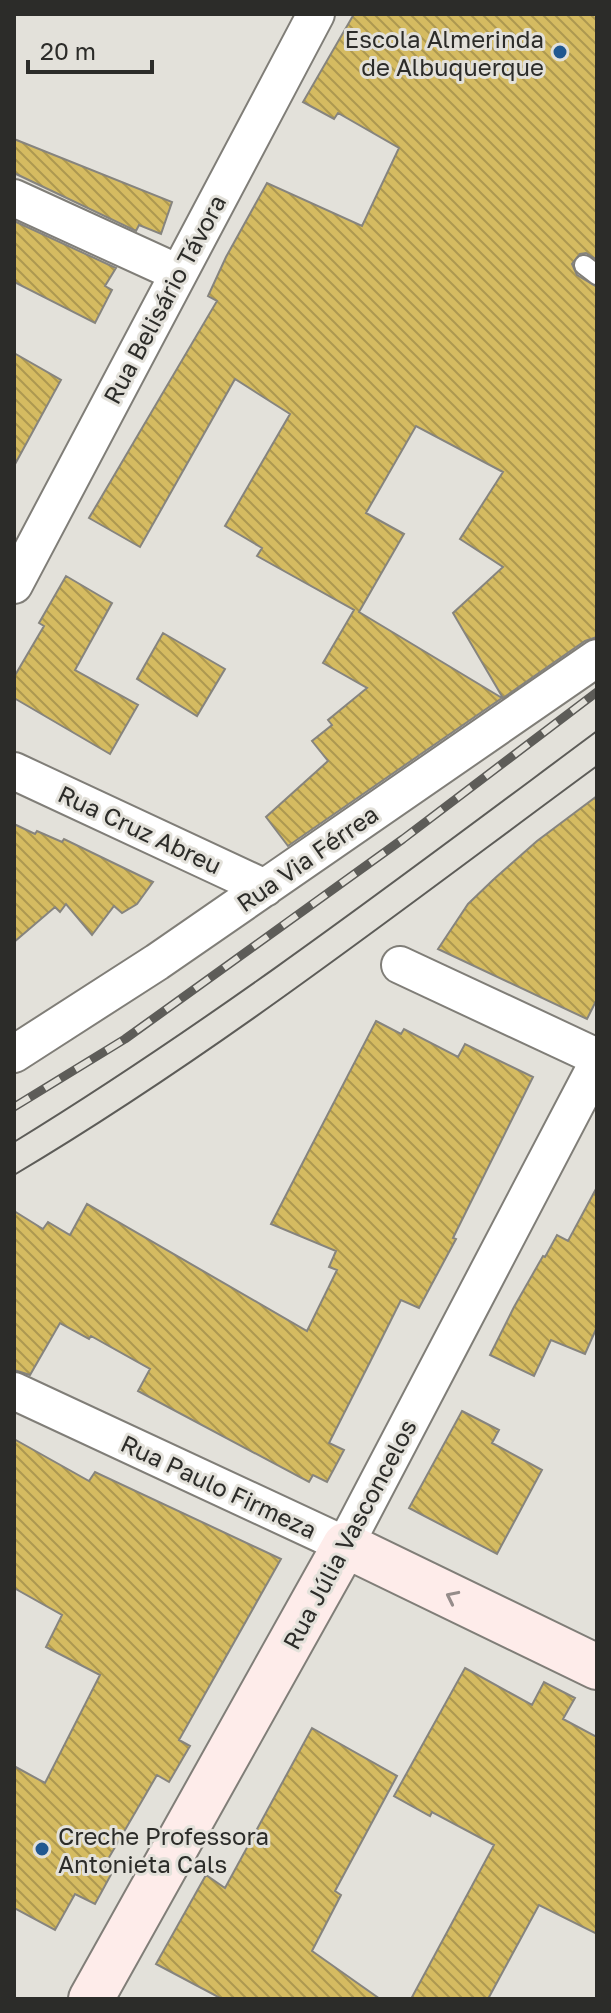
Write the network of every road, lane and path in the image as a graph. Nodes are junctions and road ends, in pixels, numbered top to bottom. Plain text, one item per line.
1 (316, 14) edge
2 (14, 198) edge
3 (178, 273) junction
4 (14, 585) edge
5 (597, 658) edge
6 (14, 771) edge
7 (265, 888) junction
8 (400, 965) dead end
9 (14, 1054) edge
10 (597, 1057) edge
11 (597, 1064) edge
12 (14, 1391) edge
13 (345, 1545) junction
14 (597, 1667) edge
15 (91, 1999) edge

1 - 3 street, Rua Belisário Távora
2 - 3 street
3 - 4 street, Rua Belisário Távora
5 - 7 street, Rua Via Férrea
6 - 7 street, Rua Cruz Abreu
7 - 9 street, Rua Via Férrea
8 - 10 street
11 - 13 street, Rua Júlia Vasconcelos
12 - 13 street, Rua Paulo Firmeza
14 -> 13 street, Rua Paulo Firmeza
13 - 15 street, Rua Júlia Vasconcelos

